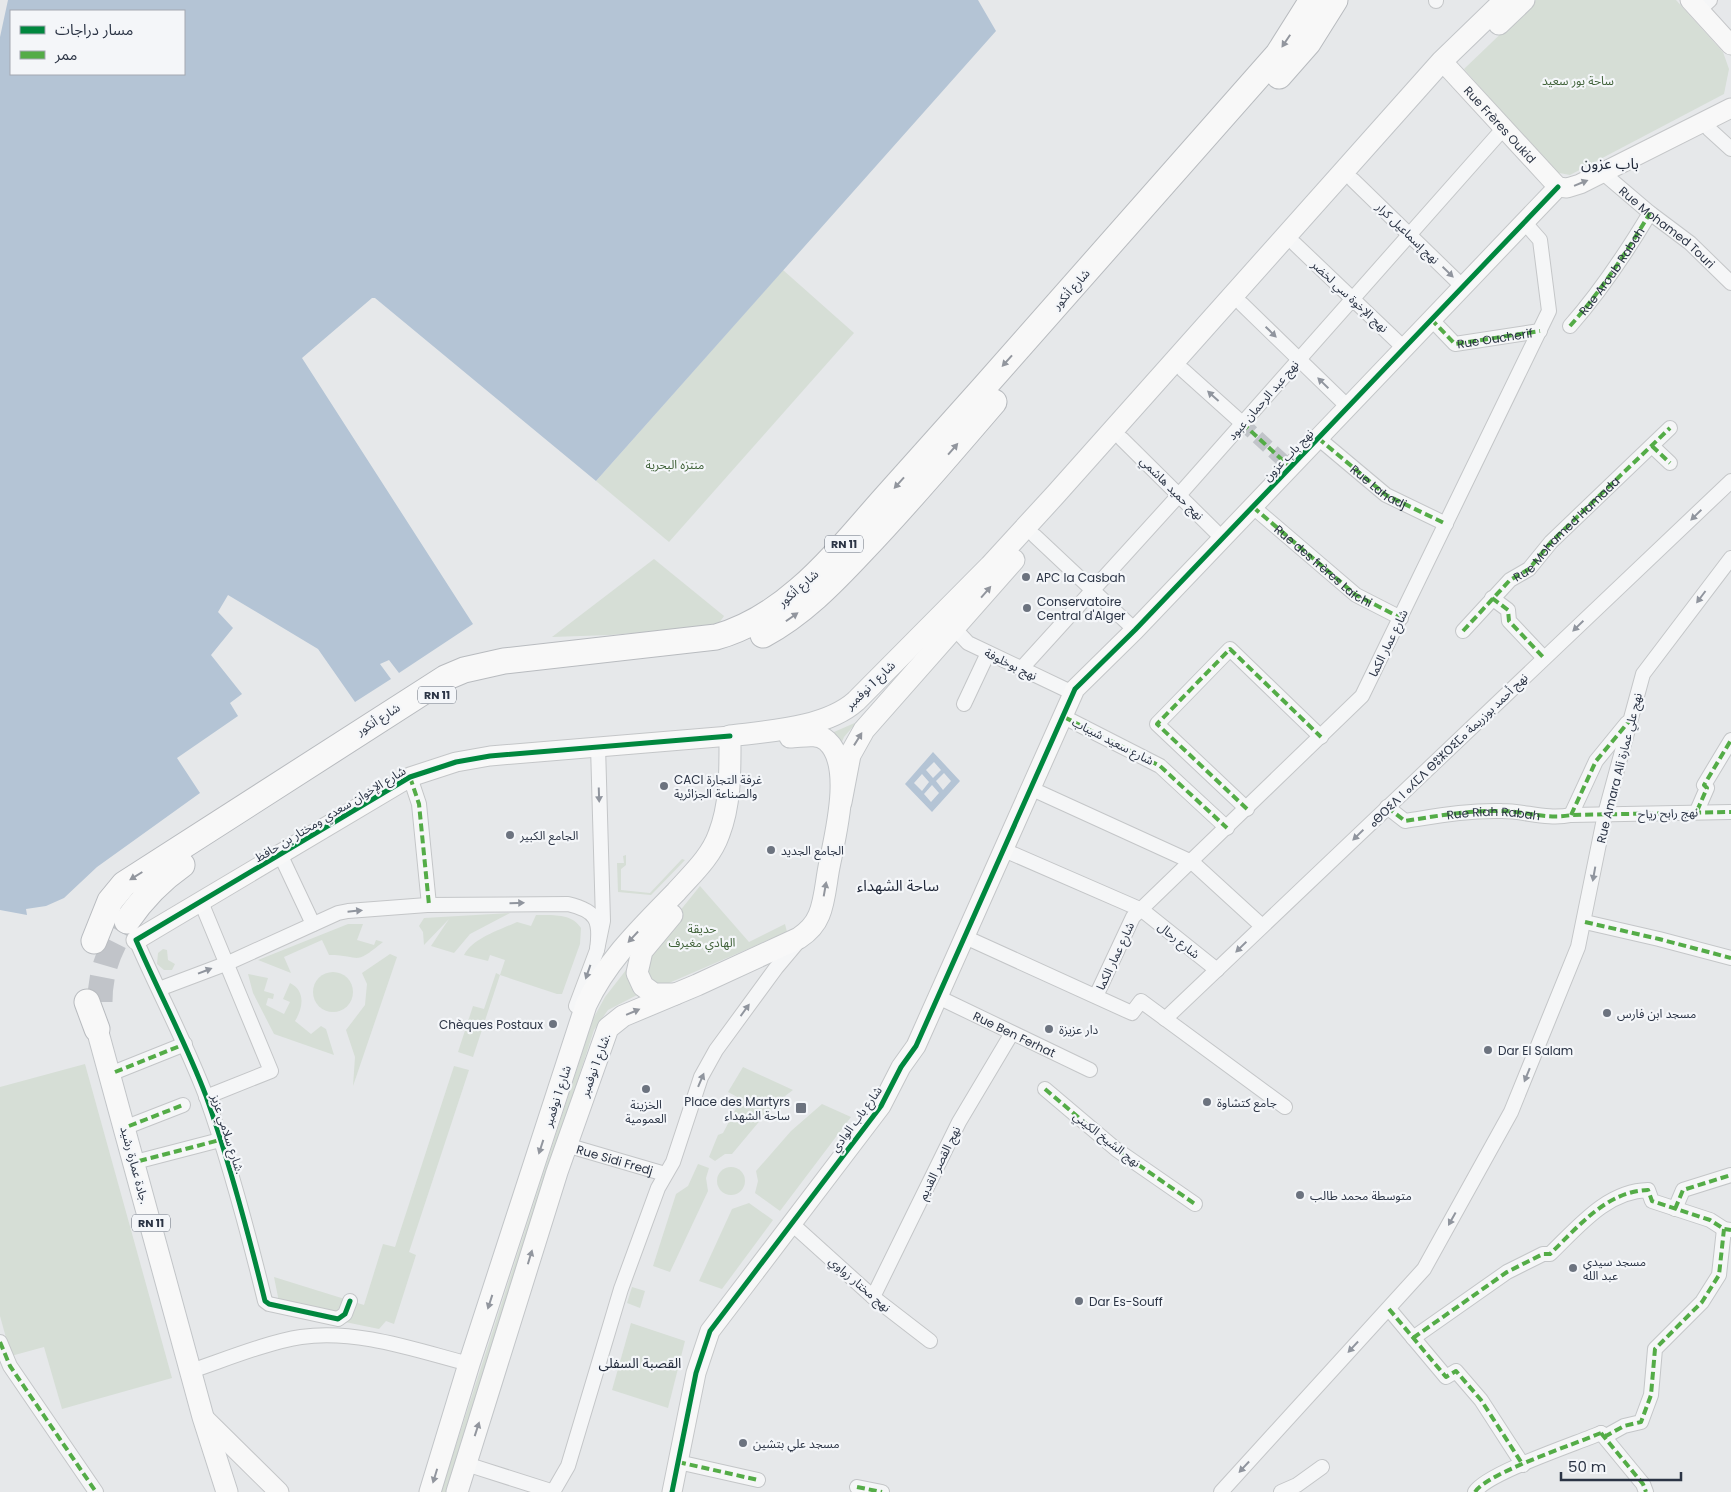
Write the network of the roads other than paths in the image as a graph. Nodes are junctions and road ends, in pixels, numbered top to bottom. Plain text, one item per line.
1 (1312, 0) edge
2 (1335, 0) edge
3 (1505, 0) edge
4 (1524, 0) edge
5 (1700, 3) edge
6 (1731, 45) edge
7 (1446, 66) junction
8 (1731, 108) edge
9 (1731, 122) edge
10 (1503, 129) junction
11 (1709, 130) junction
12 (1731, 149) edge
13 (1603, 173) junction
14 (1353, 180) junction
15 (1558, 187) junction
16 (1650, 214) junction
17 (1525, 223) junction
18 (1409, 234) junction
19 (1295, 244) junction
20 (1731, 282) edge
21 (1462, 286) junction
22 (1353, 298) junction
23 (1242, 304) junction
24 (1431, 319) junction
25 (1570, 326) dead end
26 (1540, 331) junction
27 (1404, 348) junction
28 (1299, 359) junction
29 (1183, 370) junction
30 (1347, 406) junction
31 (1242, 423) junction
32 (1670, 428) dead end
33 (1318, 438) junction
34 (1122, 439) junction
35 (1652, 446) junction
36 (1670, 463) dead end
37 (1731, 481) edge
38 (1179, 494) junction
39 (1253, 507) junction
40 (1446, 524) junction
41 (1035, 536) junction
42 (1222, 538) junction
43 (1731, 558) edge
44 (1092, 590) junction
45 (1492, 598) junction
46 (1401, 618) junction
47 (945, 623) junction
48 (1134, 630) junction
49 (1463, 630) dead end
50 (988, 653) junction
51 (1544, 658) junction
52 (1021, 669) junction
53 (1073, 693) junction
54 (964, 704) dead end
55 (1064, 717) junction
56 (1631, 719) junction
57 (760, 732) junction
58 (730, 736) junction
59 (1321, 737) junction
60 (1731, 740) edge
61 (598, 746) junction
62 (1050, 746) joint
63 (410, 776) junction
64 (1032, 789) junction
65 (841, 802) junction
66 (1387, 807) junction
67 (1247, 809) junction
68 (726, 810) junction
69 (1697, 811) junction
70 (1731, 812) edge
71 (1571, 814) junction
72 (1605, 814) junction
73 (1227, 828) junction
74 (1004, 850) junction
75 (280, 854) junction
76 (1192, 862) junction
77 (201, 902) junction
78 (429, 905) junction
79 (1142, 910) junction
80 (1585, 922) junction
81 (123, 923) junction
82 (313, 924) junction
83 (1262, 926) junction
84 (806, 933) junction
85 (965, 937) junction
86 (94, 941) dead end
87 (597, 950) junction
88 (1731, 958) edge
89 (228, 963) junction
90 (1217, 970) junction
91 (159, 989) junction
92 (676, 994) junction
93 (1096, 996) junction
94 (938, 997) junction
95 (93, 1002) tunnel mouth
96 (1164, 1019) junction
97 (97, 1029) joint
98 (1012, 1033) junction
99 (185, 1044) junction
100 (1090, 1070) dead end
101 (115, 1072) dead end
102 (1044, 1089) dead end
103 (557, 1096) junction
104 (206, 1097) junction
105 (183, 1105) dead end
106 (1285, 1108) dead end
107 (129, 1126) dead end
108 (220, 1140) junction
109 (566, 1145) junction
110 (139, 1161) dead end
111 (665, 1174) junction
112 (1731, 1175) edge
113 (1195, 1204) dead end
114 (1675, 1209) junction
115 (792, 1223) junction
116 (1728, 1230) edge
117 (873, 1297) junction
118 (350, 1301) dead end
119 (1389, 1309) junction
120 (1413, 1338) junction
121 (930, 1341) dead end
122 (0, 1342) edge
123 (472, 1355) junction
124 (192, 1371) junction
125 (203, 1416) junction
126 (1601, 1433) junction
127 (678, 1462) junction
128 (466, 1464) junction
129 (1523, 1464) junction
130 (1322, 1467) dead end
131 (758, 1480) dead end
132 (857, 1487) dead end
133 (882, 1491) edge
134 (96, 1492) edge
135 (227, 1492) edge
136 (279, 1492) edge
137 (430, 1492) edge
138 (457, 1492) edge
139 (554, 1492) edge
140 (672, 1492) edge
141 (1221, 1492) edge
142 (1281, 1492) edge
143 (1474, 1492) edge
144 (1646, 1492) edge

1 -> 81 highway, شارع أنكور / RN 11
81 -> 2 highway, شارع أنكور / RN 11
3 - 7 main road
4 - 7 main road
5 - 6 street
7 - 10 street, Rue Frères Oukid
7 - 14 main road
7 - 47 main road
8 - 13 street
9 - 11 street
10 - 15 street, Rue Frères Oukid
10 - 18 street, نهج عبد الرحمان عبود
11 - 12 street
11 - 13 street
15 -> 13 street
13 - 16 street, Rue Mohamed Touri
14 - 18 street, نهج إسماعيل كرار
14 - 19 main road
15 - 17 street, نهج باب عزون
16 - 20 street, Rue Mohamed Touri
16 - 25 street, Rue Aroub Rabah
17 - 21 street, نهج باب عزون
17 - 26 street, شارع عمار الكما
18 -> 21 street, نهج إسماعيل كرار
18 - 22 street, نهج عبد الرحمان عبود
19 - 22 street, نهج الإخوة سي لخضر
19 - 23 main road
21 - 24 street, نهج باب عزون
22 - 27 street, نهج الإخوة سي لخضر
22 - 28 street, نهج عبد الرحمان عبود
23 -> 28 street
23 - 29 main road
24 - 26 street, Rue Oucherif
24 - 27 street, نهج باب عزون
26 - 40 street, شارع عمار الكما
27 - 30 street, نهج باب عزون
30 -> 28 street
28 - 31 street, نهج عبد الرحمان عبود
31 -> 29 street
29 - 34 main road
30 - 33 street, نهج باب عزون
31 - 38 street, نهج عبد الرحمان عبود
32 - 35 street, Rue Mohamed Hamada
33 - 39 street, نهج باب عزون
33 - 40 street, Rue Lahadj
34 - 38 street, نهج حميد هاشمي
34 - 41 main road
35 - 36 street
35 - 45 street, Rue Mohamed Hamada
37 -> 51 street, ⴰⴱⵔⵉⴷ ⵏ ⴰⵃⵎⴷ ⴱⵓⵣⵔⵉⵎⴰ نهج أحمد بوزريمة
38 - 42 street, نهج حميد هاشمي
38 - 44 street, نهج عبد الرحمان عبود
39 - 42 street, نهج باب عزون
39 - 46 street, Rue des frères Laichi
40 - 46 street, شارع عمار الكما
41 - 44 street
47 -> 41 main road
42 - 48 street, نهج باب عزون
43 -> 56 street, Rue Amara Ali نهج علي عمارة
44 - 48 street
44 - 52 street, نهج عبد الرحمان عبود
45 - 49 street, Rue Mohamed Hamada
45 - 51 street
46 - 59 street, شارع عمار الكما
47 - 50 street, نهج بوخلوفة
47 - 57 main road, شارع 1 نوفمبر
65 -> 47 main road, شارع 1 نوفمبر
48 - 53 street, نهج باب عزون
50 - 52 street, نهج بوخلوفة
50 - 54 street
51 - 66 street, ⴰⴱⵔⵉⴷ ⵏ ⴰⵃⵎⴷ ⴱⵓⵣⵔⵉⵎⴰ نهج أحمد بوزريمة
52 - 53 street, نهج بوخلوفة
53 - 55 street, نهج باب عزون
55 - 62 street, نهج باب عزون
55 - 73 street, شارع سعيد شيباب
56 - 71 street
56 - 72 street, Rue Amara Ali نهج علي عمارة
57 - 58 main road, شارع 1 نوفمبر
57 - 65 main road
58 - 61 street, شارع الإخوان سعدي ومختار بن حافظ
58 - 68 main road
59 - 67 street, شارع عمار الكما
59 - 67 street
60 - 69 street
61 - 63 street, شارع الإخوان سعدي ومختار بن حافظ
61 -> 87 street
62 - 64 street, شارع باب الوادي
63 - 75 street, شارع الإخوان سعدي ومختار بن حافظ
63 - 78 street
64 - 74 street, شارع باب الوادي
64 - 76 street
84 -> 65 main road
66 - 71 street, Rue Riah Rabah
66 -> 83 street, ⴰⴱⵔⵉⴷ ⵏ ⴰⵃⵎⴷ ⴱⵓⵣⵔⵉⵎⴰ نهج أحمد بوزريمة
67 - 73 street, شارع عمار الكما
68 - 92 main road
68 -> 103 main road, شارع 1 نوفمبر
69 - 70 street, نهج رابح رياح
69 - 72 street, نهج رابح رياح
71 - 72 street, Rue Riah Rabah
72 -> 80 street, Rue Amara Ali نهج علي عمارة
73 - 76 street, شارع عمار الكما
74 - 79 street, شارع رحال
74 - 85 street, شارع باب الوادي
75 - 77 street, شارع الإخوان سعدي ومختار بن حافظ
75 - 82 street
76 - 79 street, شارع عمار الكما
76 - 83 street
77 - 81 street, شارع الإخوان سعدي ومختار بن حافظ
77 - 89 street
82 -> 78 street
78 -> 87 street
79 - 90 street, شارع رحال
79 - 93 street, شارع عمار الكما
80 - 88 street
80 -> 119 street, Rue Amara Ali نهج علي عمارة
81 - 86 highway, RN 11
81 - 91 street, شارع سلامي عزيز.
82 - 89 street
83 -> 90 street, ⴰⴱⵔⵉⴷ ⵏ ⴰⵃⵎⴷ ⴱⵓⵣⵔⵉⵎⴰ نهج أحمد بوزريمة
84 - 92 main road, شارع 1 نوفمبر.
111 -> 84 street
85 - 93 street
85 - 94 street, شارع باب الوادي
87 -> 103 street
91 -> 89 street
89 - 104 street
90 - 96 street, ⴰⴱⵔⵉⴷ ⵏ ⴰⵃⵎⴷ ⴱⵓⵣⵔⵉⵎⴰ نهج أحمد بوزريمة
91 - 99 street, شارع سلامي عزيز.
109 -> 92 main road, شارع 1 نوفمبر.
93 - 96 street
94 - 98 street, Rue Ben Ferhat
94 - 115 street, شارع باب الوادي
95 - 97 highway, RN 11
96 - 106 street
97 - 124 main road, جادة عمارة رشيد. / RN 11
98 - 100 street, Rue Ben Ferhat
98 - 117 street, نهج القصر القديم
99 - 101 street
99 - 104 street, شارع سلامي عزيز.
102 - 113 street, نهج الشيخ الكيني
103 -> 123 main road, شارع 1 نوفمبر
104 - 108 street, شارع سلامي عزيز.
105 - 107 street
108 - 110 street
108 - 118 street, شارع سلامي عزيز.
109 - 111 street, Rue Sidi Fredj
128 -> 109 main road, شارع 1 نوفمبر.
111 - 139 street
112 - 114 street
114 - 116 street
114 - 120 street
115 - 117 street, نهج مختار زواوي
115 - 127 street, شارع باب الوادي
116 - 126 street
117 - 121 street, نهج مختار زواوي
119 - 120 street
119 -> 141 street, Rue Amara Ali نهج علي عمارة
120 - 129 street
122 - 134 street
123 - 124 street
123 -> 137 main road, شارع 1 نوفمبر
124 - 125 main road, جادة عمارة رشيد. / RN 11
125 - 135 main road, RN 11
125 - 136 street
126 - 129 street
126 - 144 street
127 - 131 street
127 - 140 street, شارع باب الوادي
128 - 138 main road, شارع 1 نوفمبر.
128 - 139 street
129 - 143 street
130 - 142 street
132 - 133 street

